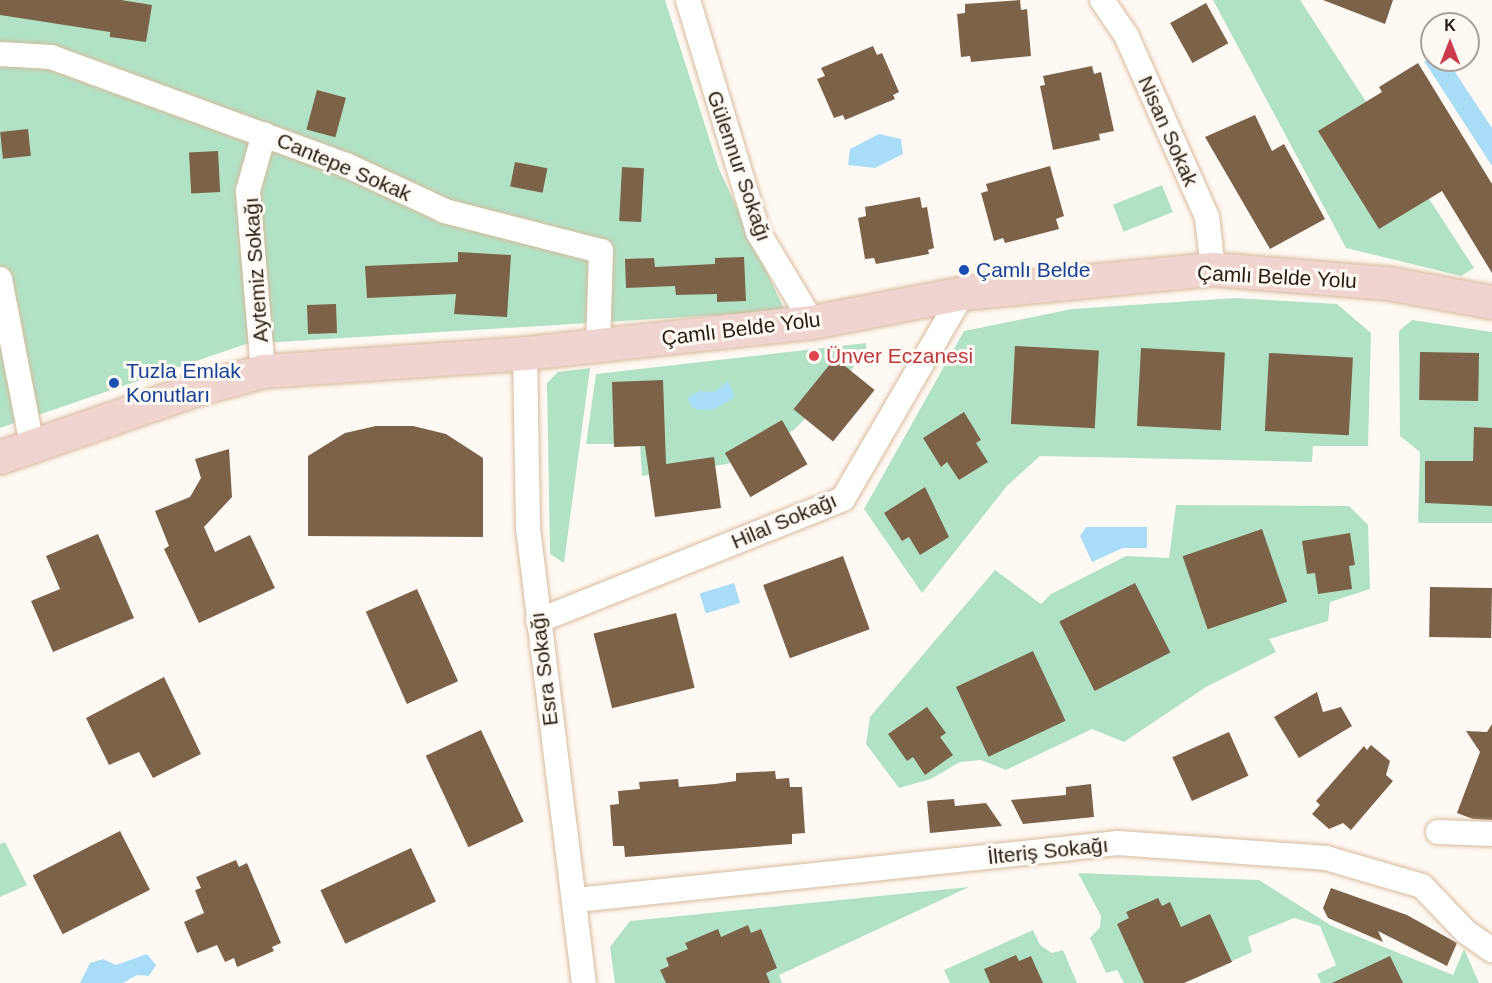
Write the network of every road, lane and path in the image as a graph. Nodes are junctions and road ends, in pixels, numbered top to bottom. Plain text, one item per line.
1 (688, 0) edge
2 (1102, 0) edge
3 (0, 54) edge
4 (264, 134) junction
5 (1213, 269) junction
6 (0, 279) edge
7 (963, 293) junction
8 (1492, 302) edge
9 (812, 322) junction
10 (598, 345) junction
11 (525, 353) junction
12 (263, 371) junction
13 (32, 445) junction
14 (0, 457) edge
15 (538, 621) junction
16 (1438, 832) dead end
17 (1492, 834) edge
18 (577, 900) junction
19 (1492, 950) edge
20 (584, 983) edge

1 - 9 street, Gülennur Sokağı
2 - 5 street, Nisan Sokak
3 - 4 street, Cantepe Sokak
4 - 10 street, Cantepe Sokak
4 - 12 street, Aytemiz Sokağı
5 - 7 street, Çamlı Belde Yolu
5 - 8 street, Çamlı Belde Yolu
6 - 13 street
7 - 9 street, Çamlı Belde Yolu
7 - 15 street, Hilal Sokağı
9 - 10 street, Çamlı Belde Yolu
10 - 11 street, Çamlı Belde Yolu
11 - 12 street, Çamlı Belde Yolu
11 - 15 street, Esra Sokağı
12 - 13 street, Çamlı Belde Yolu
13 - 14 street, Çamlı Belde Yolu
15 - 18 street, Esra Sokağı
16 - 17 street
18 - 19 street, İlteriş Sokağı
18 - 20 street, Esra Sokağı

